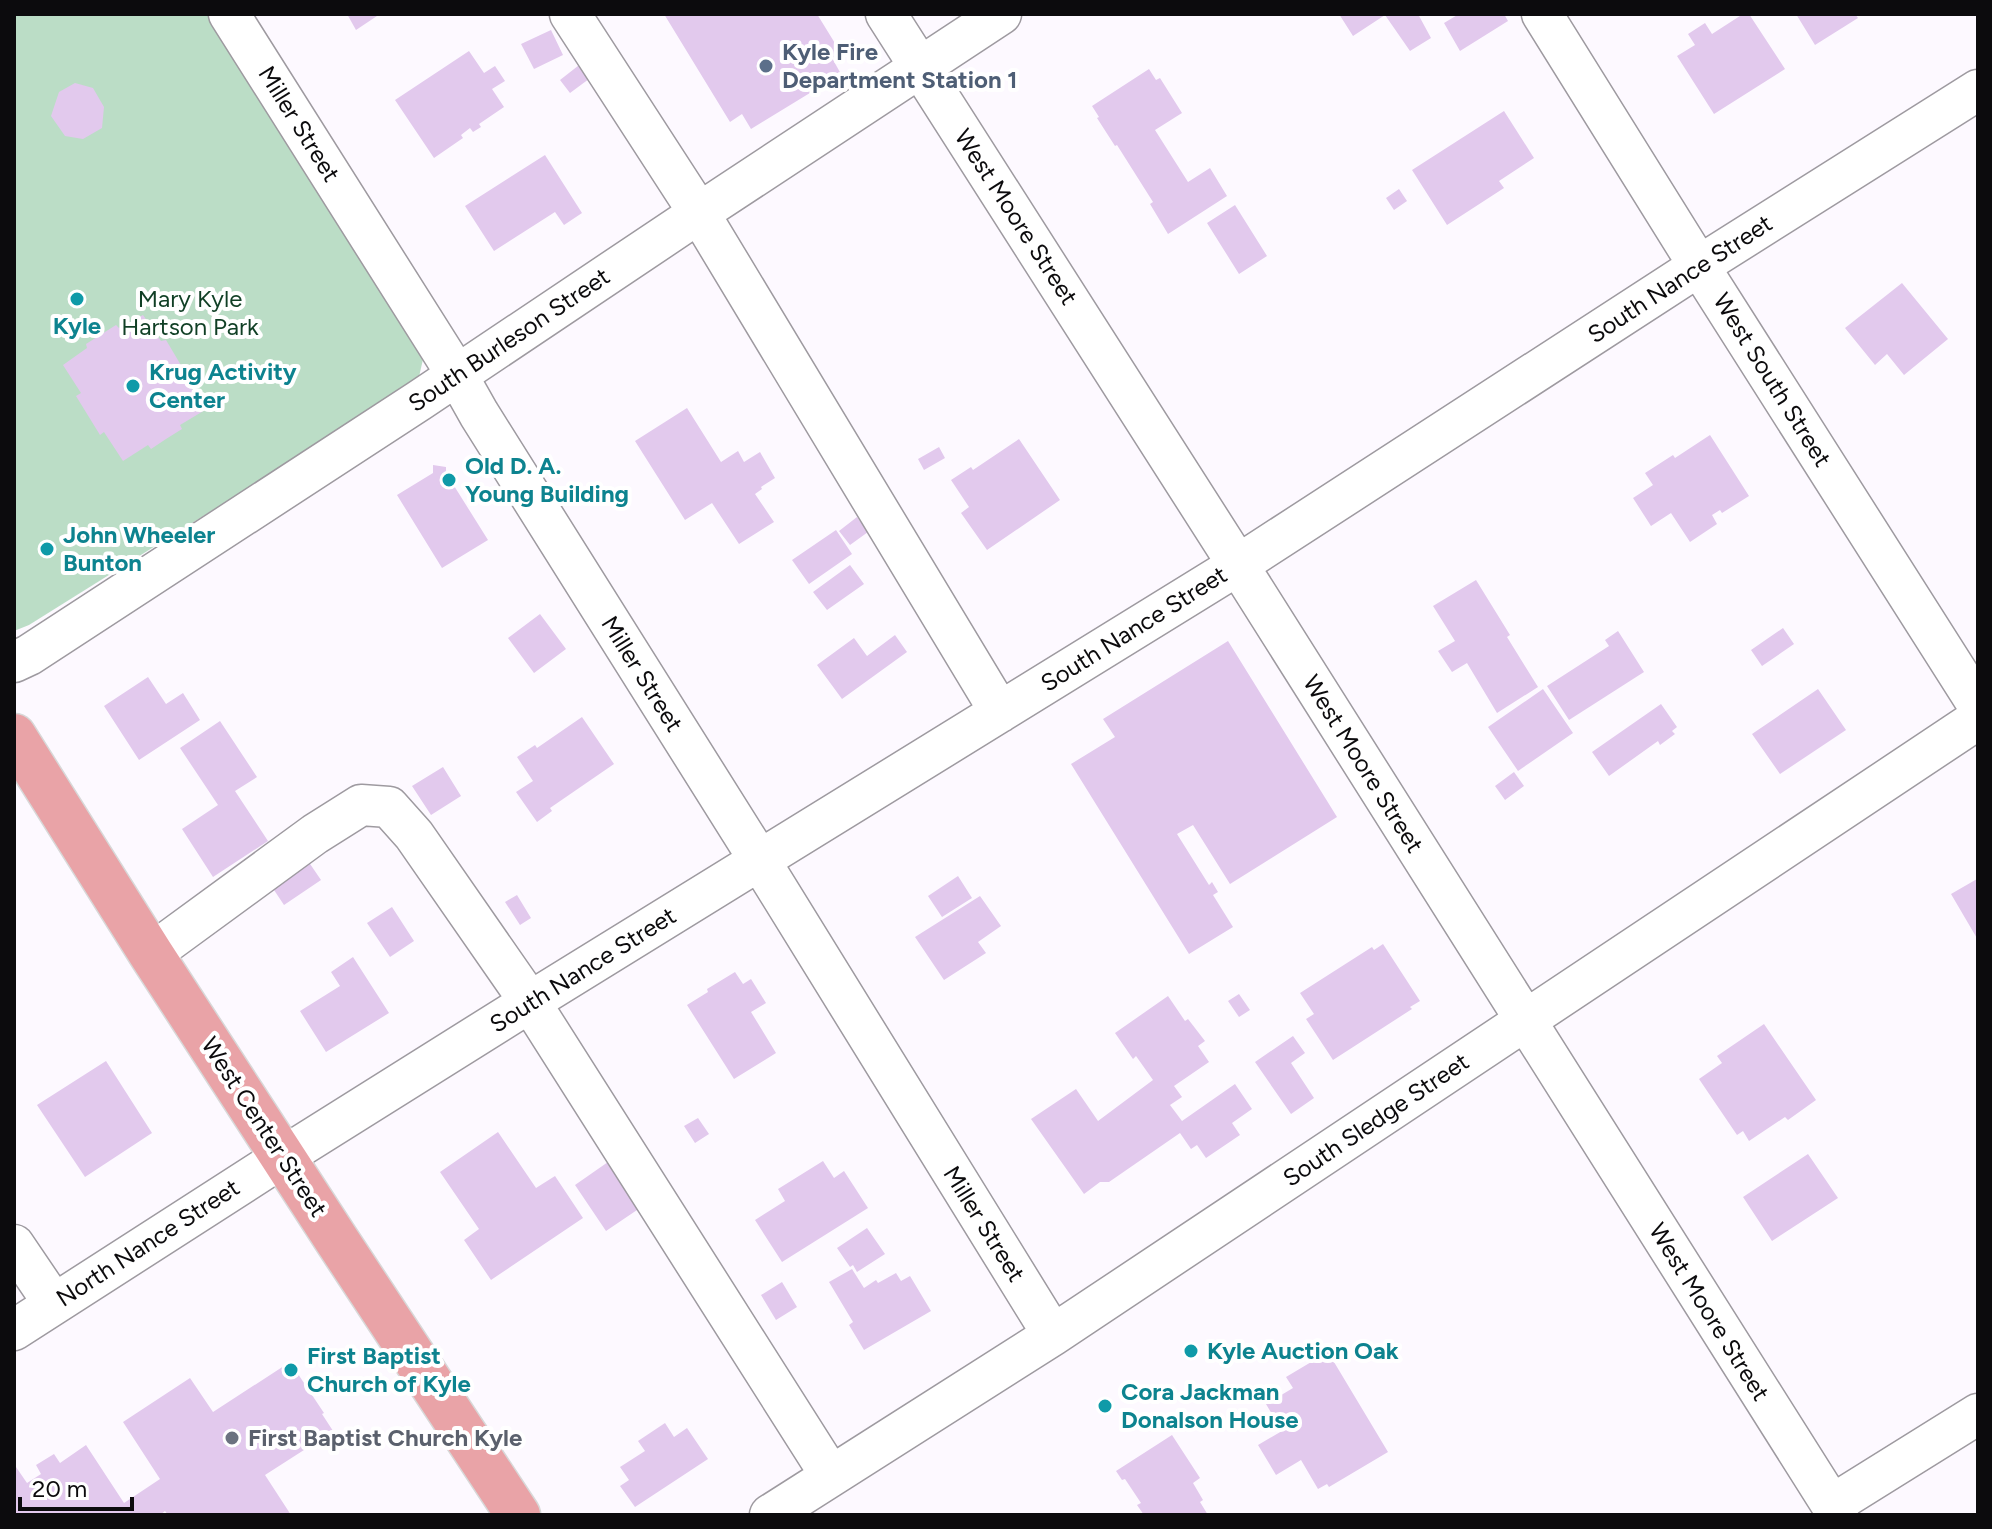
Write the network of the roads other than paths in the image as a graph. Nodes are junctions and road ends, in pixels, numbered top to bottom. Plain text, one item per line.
1 (229, 14) edge
2 (570, 14) edge
3 (886, 14) edge
4 (1001, 14) edge
5 (1542, 14) edge
6 (921, 68) junction
7 (1978, 90) edge
8 (699, 213) junction
9 (1699, 266) junction
10 (457, 375) junction
11 (1238, 565) junction
12 (14, 662) edge
13 (1978, 705) edge
14 (1000, 712) junction
15 (1978, 719) edge
16 (14, 736) edge
17 (760, 861) junction
18 (151, 954) junction
19 (530, 1002) junction
20 (1525, 1021) junction
21 (283, 1157) junction
22 (14, 1245) edge
23 (54, 1304) junction
24 (14, 1330) edge
25 (1053, 1335) junction
26 (1978, 1414) edge
27 (831, 1476) junction
28 (1835, 1510) edge
29 (518, 1515) edge
30 (770, 1515) edge

1 - 10 street, Miller Street
2 - 8 street
3 - 6 street, West Moore Street
4 - 6 street, South Burleson Street
5 - 9 street, West South Street
6 - 8 street, South Burleson Street
6 - 11 street, West Moore Street
7 - 9 street, South Nance Street
8 - 10 street, South Burleson Street
8 - 14 street
9 - 11 street, South Nance Street
9 - 13 street, West South Street
10 - 12 street, South Burleson Street
10 - 17 street, Miller Street
11 - 14 street, South Nance Street
11 - 20 street, West Moore Street
14 - 17 street, South Nance Street
15 - 20 street, South Sledge Street
16 - 18 main road, West Center Street
17 - 19 street, South Nance Street
17 - 25 street, Miller Street
18 - 19 street
18 - 21 main road, West Center Street
19 - 21 street, South Nance Street
19 - 27 street
20 - 25 street, South Sledge Street
20 - 28 street, West Moore Street
21 - 23 street, North Nance Street
21 - 29 main road, West Center Street
22 - 23 street
23 - 24 street, North Nance Street
25 - 27 street, South Sledge Street
26 - 28 street
27 - 30 street, South Sledge Street

